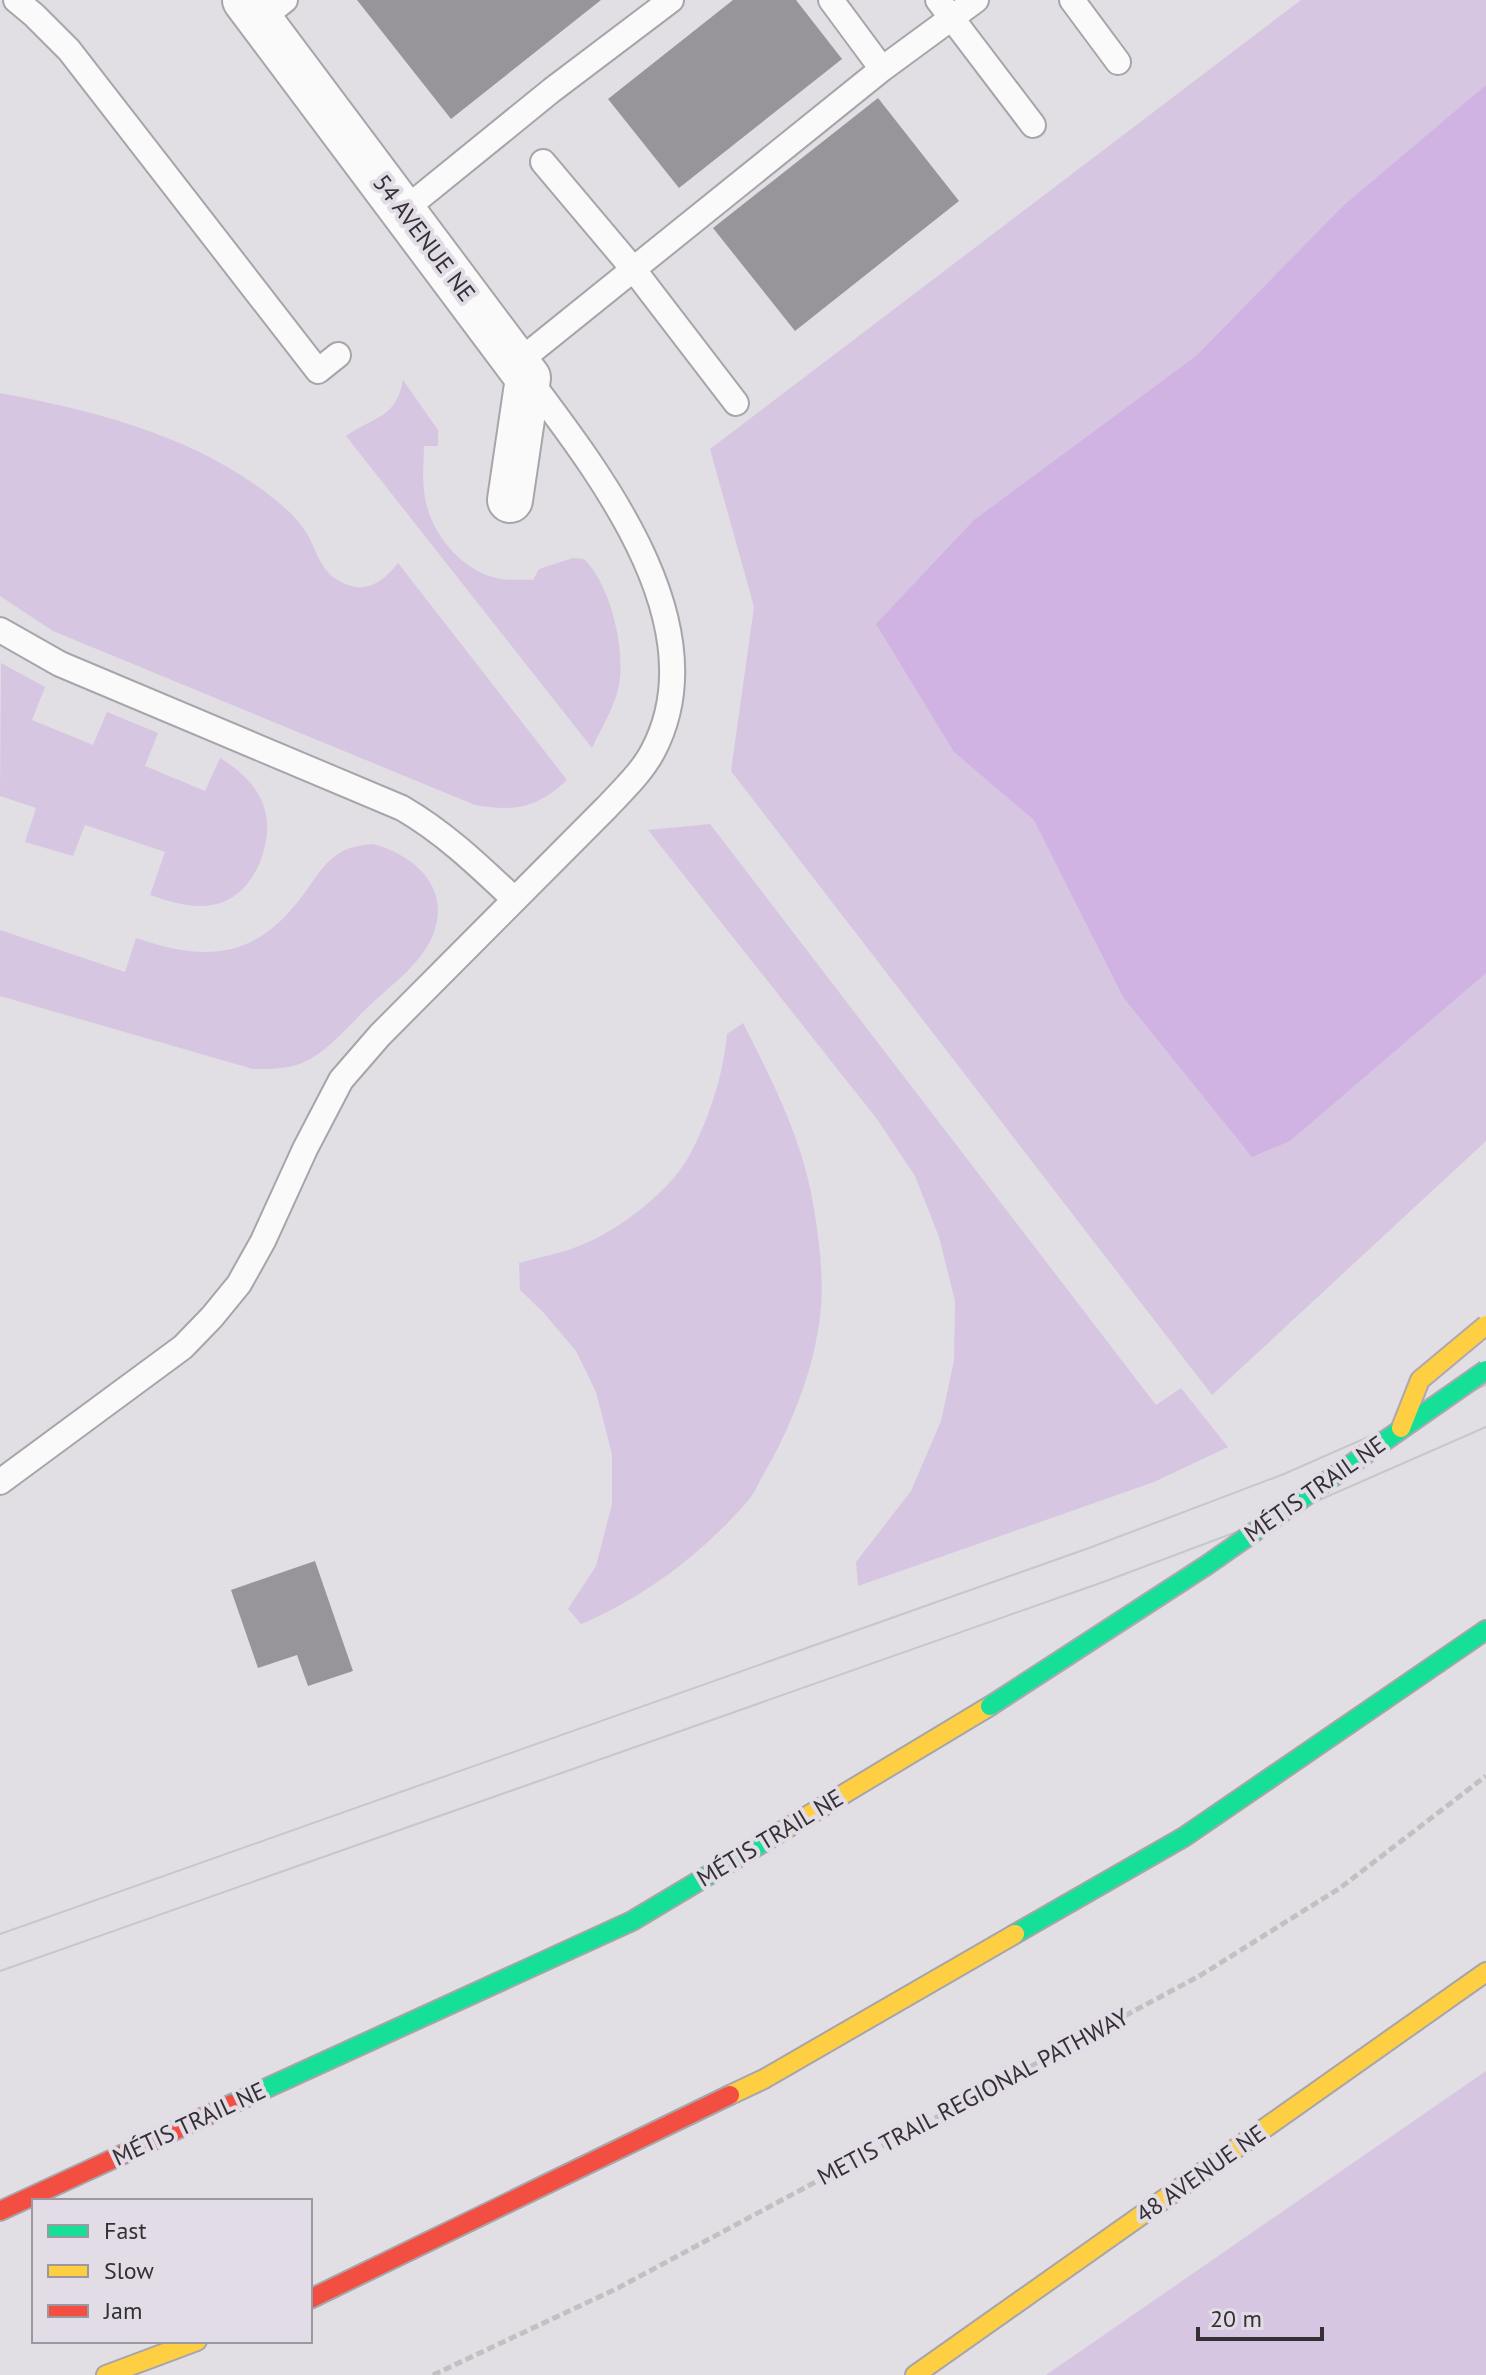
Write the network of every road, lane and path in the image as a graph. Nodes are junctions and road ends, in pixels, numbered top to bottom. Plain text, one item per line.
1 (16, 0) edge
2 (671, 0) edge
3 (831, 0) edge
4 (976, 0) edge
5 (1072, 0) edge
6 (263, 7) edge
7 (945, 9) edge
8 (1118, 62) dead end
9 (882, 69) junction
10 (1033, 125) dead end
11 (543, 162) dead end
12 (403, 211) junction
13 (634, 270) junction
14 (338, 355) dead end
15 (523, 370) junction
16 (736, 403) dead end
17 (510, 500) dead end
18 (0, 630) edge
19 (514, 899) junction
20 (1486, 1325) edge
21 (1486, 1370) edge
22 (1400, 1431) junction
23 (0, 1482) edge
24 (1486, 1630) edge
25 (1486, 1776) edge
26 (1486, 1972) edge
27 (0, 2211) edge
28 (312, 2298) edge
29 (192, 2343) edge
30 (106, 2375) edge
31 (433, 2375) edge
32 (915, 2375) edge

1 - 14 lane
2 - 12 lane
3 - 9 lane
4 - 7 lane
5 - 8 lane
6 - 12 street, 54 AVENUE NE
7 - 9 lane
7 - 10 lane
9 - 13 lane
11 - 13 lane
12 - 15 street, 54 AVENUE NE
13 - 15 lane
13 - 16 lane
15 - 17 street
15 - 19 lane
18 - 19 lane
19 - 23 lane
20 - 22 main road, bridge
21 - 22 main road, MÉTIS TRAIL NE, bridge
22 - 27 main road, MÉTIS TRAIL NE, bridge
24 - 28 main road
25 - 31 path, METIS TRAIL REGIONAL PATHWAY
26 - 32 main road, 48 AVENUE NE
29 - 30 main road

